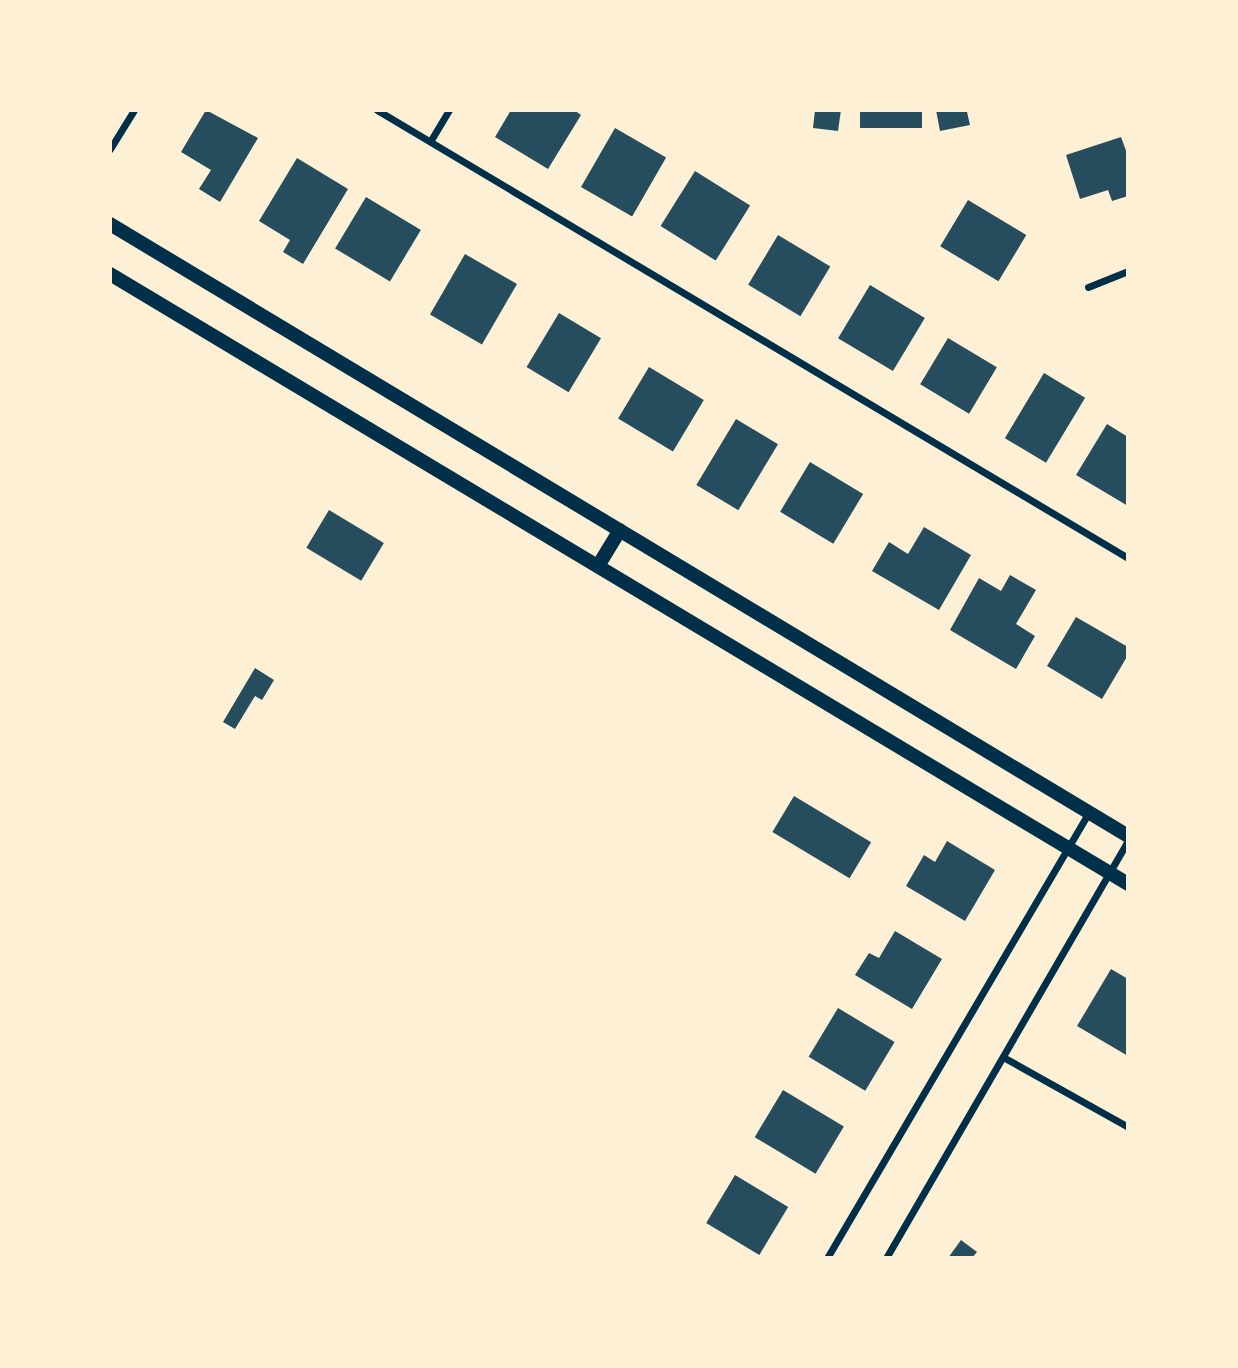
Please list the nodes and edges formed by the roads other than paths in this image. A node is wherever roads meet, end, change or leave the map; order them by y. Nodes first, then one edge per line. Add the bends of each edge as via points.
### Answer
1 (134, 110) edge
2 (377, 110) edge
3 (449, 110) edge
4 (431, 140) junction
5 (110, 149) edge
6 (110, 224) edge
7 (1128, 271) edge
8 (110, 274) edge
9 (1088, 287) dead end
10 (620, 530) junction
11 (1128, 558) edge
12 (598, 566) junction
13 (1089, 811) junction
14 (1128, 836) edge
15 (1128, 841) edge
16 (1068, 848) junction
17 (1109, 873) junction
18 (1128, 884) edge
19 (1003, 1057) junction
20 (1128, 1127) edge
21 (827, 1258) edge
22 (886, 1258) edge

1 - 5 street
2 - 4 street
3 - 4 street
4 - 11 street
6 - 10 main road
7 - 9 street
8 - 12 main road
10 - 12 main road
10 - 13 main road
12 - 16 main road
13 - 14 main road
13 - 16 street
15 - 17 street
16 - 17 main road
16 - 21 street
17 - 18 main road
17 - 19 street
19 - 20 street
19 - 22 street

